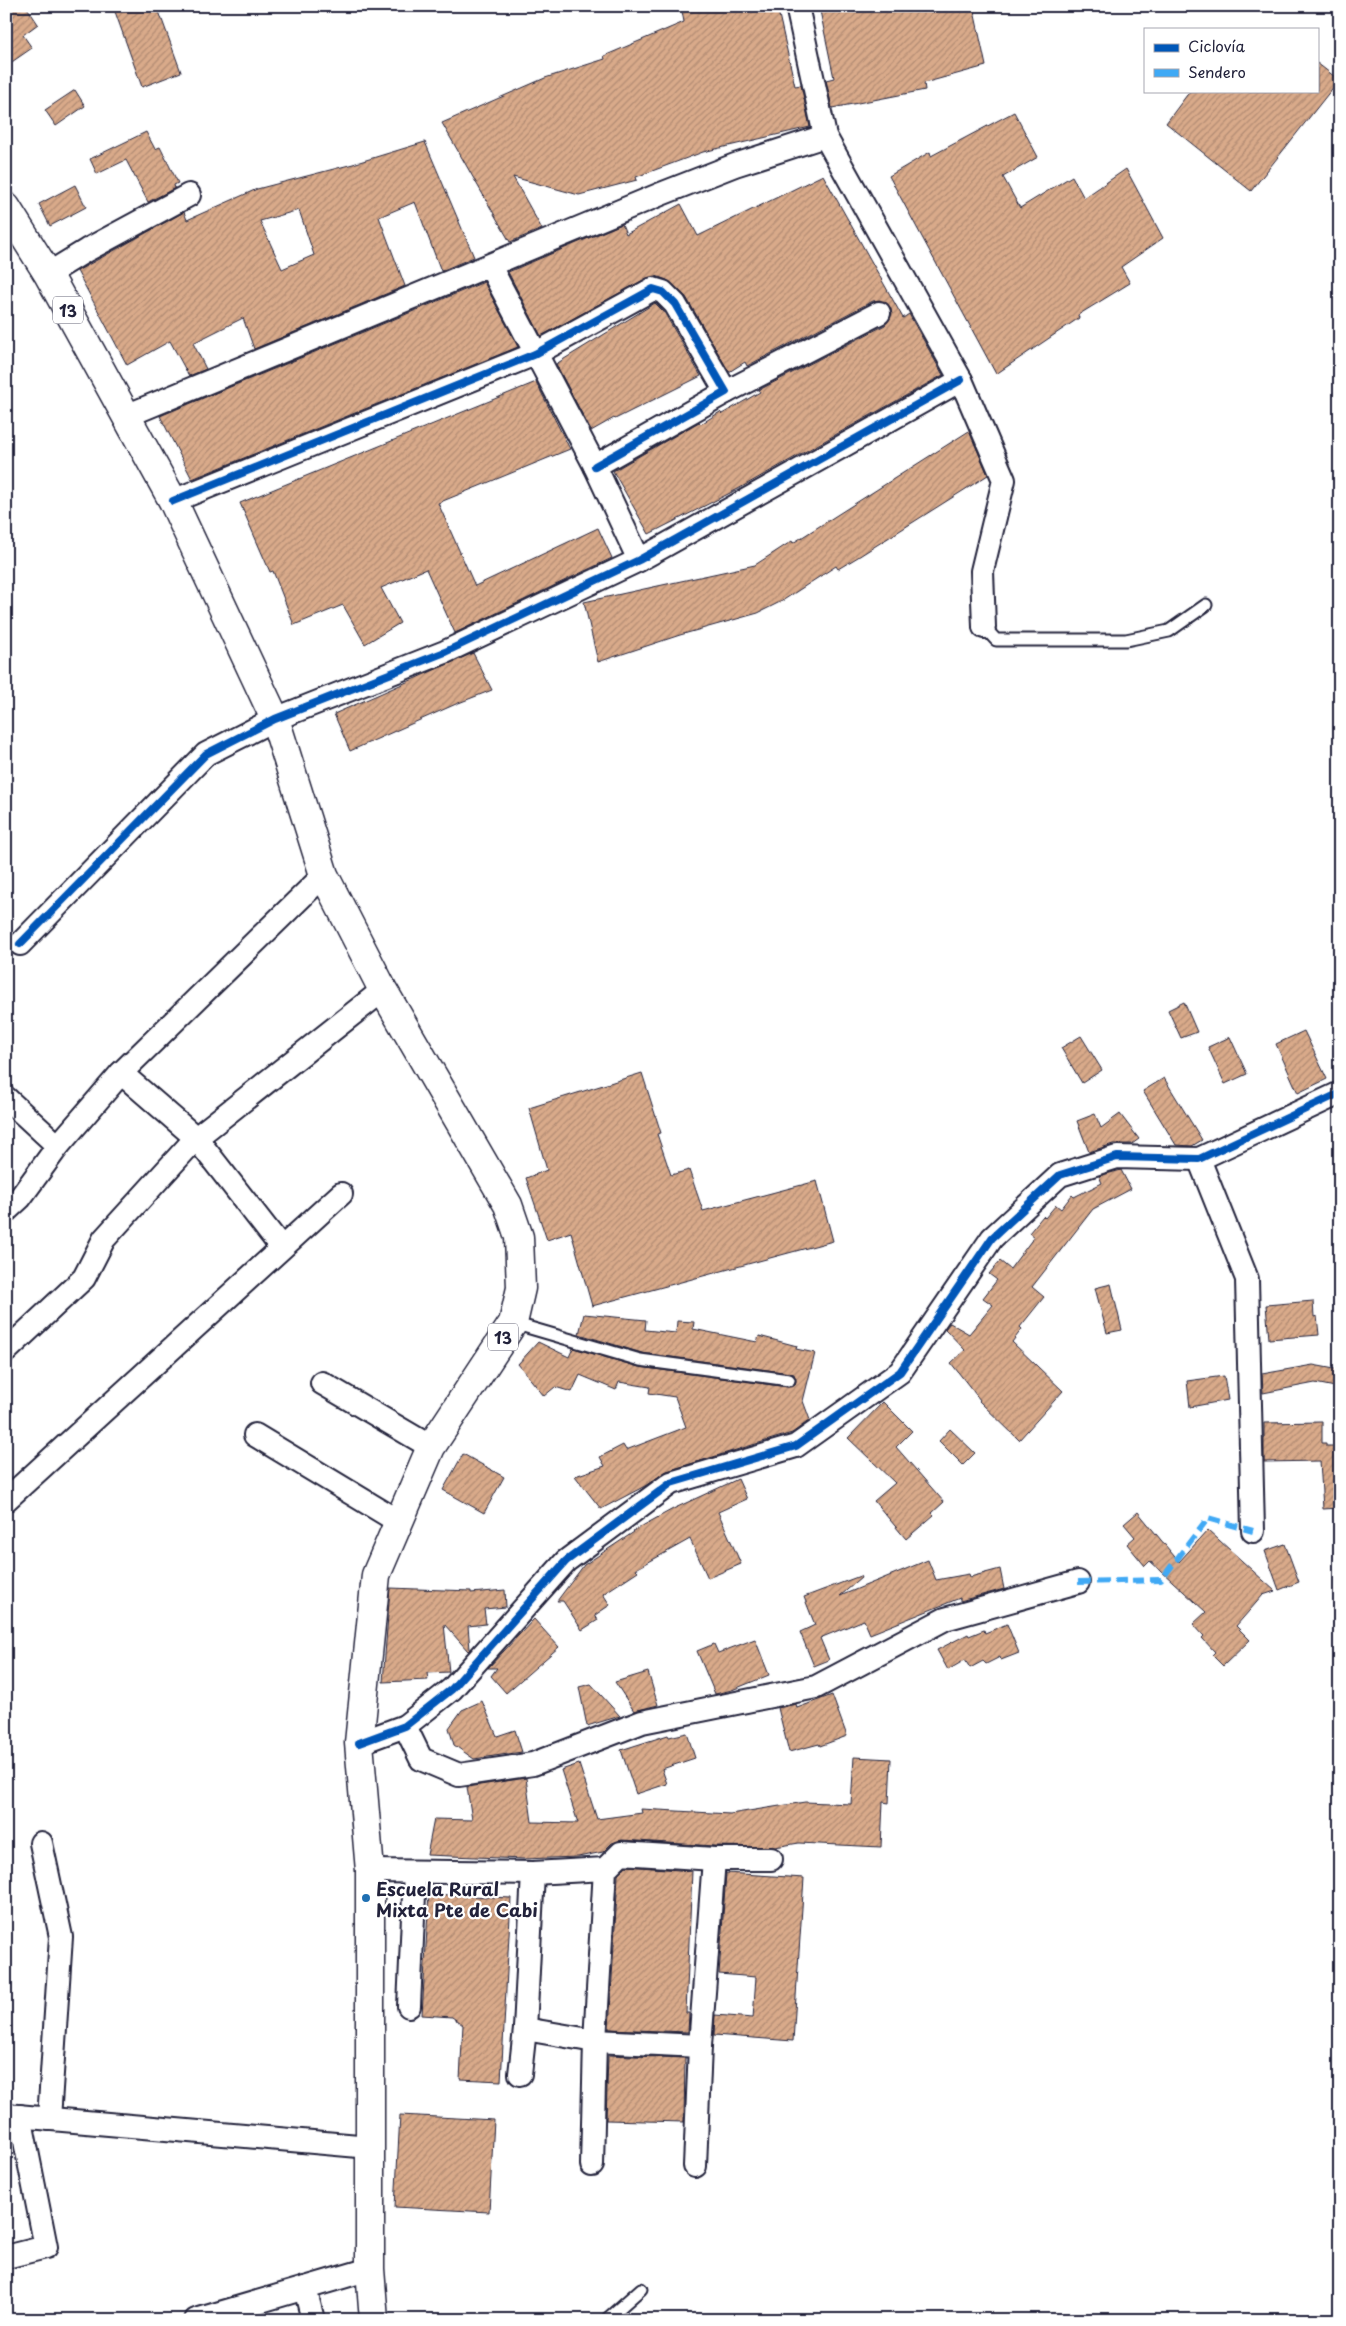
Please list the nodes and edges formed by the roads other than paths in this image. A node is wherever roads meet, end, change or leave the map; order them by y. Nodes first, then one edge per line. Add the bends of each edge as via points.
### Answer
1 (797, 6) edge
2 (825, 136) junction
3 (189, 195) dead end
4 (6, 207) edge
5 (490, 266) junction
6 (48, 274) junction
7 (879, 313) dead end
8 (536, 354) junction
9 (960, 380) junction
10 (726, 392) junction
11 (126, 416) junction
12 (595, 466) junction
13 (173, 501) junction
14 (639, 560) junction
15 (1206, 605) dead end
16 (984, 627) joint
17 (275, 719) junction
18 (324, 875) junction
19 (20, 944) dead end
20 (383, 990) junction
21 (121, 1073) junction
22 (1340, 1093) edge
23 (6, 1098) edge
24 (196, 1138) junction
25 (58, 1146) junction
26 (1198, 1159) junction
27 (341, 1194) dead end
28 (11, 1197) edge
29 (281, 1248) junction
30 (513, 1323) junction
31 (6, 1351) edge
32 (788, 1380) dead end
33 (322, 1384) dead end
34 (255, 1435) dead end
35 (431, 1447) junction
36 (6, 1500) edge
37 (399, 1522) junction
38 (1253, 1531) dead end
39 (1078, 1582) dead end
40 (405, 1726) junction
41 (359, 1743) junction
42 (41, 1843) dead end
43 (714, 1859) junction
44 (771, 1859) dead end
45 (606, 1869) junction
46 (370, 1871) junction
47 (414, 1872) junction
48 (534, 1873) junction
49 (409, 2006) dead end
50 (525, 2028) junction
51 (596, 2041) junction
52 (700, 2046) junction
53 (520, 2074) dead end
54 (13, 2116) edge
55 (49, 2119) junction
56 (370, 2147) junction
57 (592, 2166) dead end
58 (695, 2166) dead end
59 (6, 2257) edge
60 (370, 2270) junction
61 (305, 2288) junction
62 (641, 2289) dead end
63 (196, 2320) edge
64 (313, 2320) edge
65 (374, 2320) edge
66 (606, 2320) edge

1 - 2 street
2 - 5 street via 735,164
2 - 9 street
3 - 6 street
4 - 6 main road, 13
5 - 8 street
5 - 11 street
6 - 11 main road, 13
7 - 10 street
8 - 10 street via 653,289 663,292 675,304
8 - 12 street
8 - 13 street
9 - 14 street
9 - 16 street via 1004,480 982,571
10 - 12 street
11 - 13 main road, 13
12 - 14 street
13 - 17 main road, 13
14 - 17 street via 446,652
15 - 16 lane via 1169,631 1126,640 996,640
17 - 18 main road, 13
17 - 19 street via 206,754
18 - 20 main road, 13
18 - 21 street
20 - 24 street
20 - 30 main road, 13 via 508,1205 518,1237 521,1288
21 - 24 street
21 - 25 street
22 - 26 street
23 - 25 street
24 - 29 street
24 - 31 street via 104,1239 84,1278
25 - 28 street
26 - 38 street via 1247,1279
26 - 40 street via 1118,1157 1060,1175 992,1238 900,1372 796,1446 671,1483 566,1561 452,1689
27 - 29 street
29 - 36 street
30 - 32 lane via 640,1360
30 - 35 main road, 13
33 - 35 street
34 - 37 street
35 - 37 main road, 13
37 - 41 main road, 13 via 376,1575
39 - 40 street via 945,1619 816,1687 642,1722 533,1764 459,1775 422,1759
40 - 41 street
41 - 46 main road, 13
42 - 55 street via 61,1937
43 - 44 street
43 - 45 street via 621,1853
43 - 52 street
45 - 48 street
45 - 51 street
46 - 47 street
46 - 56 main road, 13
47 - 48 street
47 - 49 street
48 - 50 street
50 - 51 street
50 - 53 street
51 - 52 street
51 - 57 street
52 - 58 street
54 - 55 street
54 - 59 street via 46,2247
55 - 56 street
56 - 60 main road, 13
60 - 61 street
60 - 65 main road, 13
61 - 63 street
61 - 64 street
62 - 66 lane

